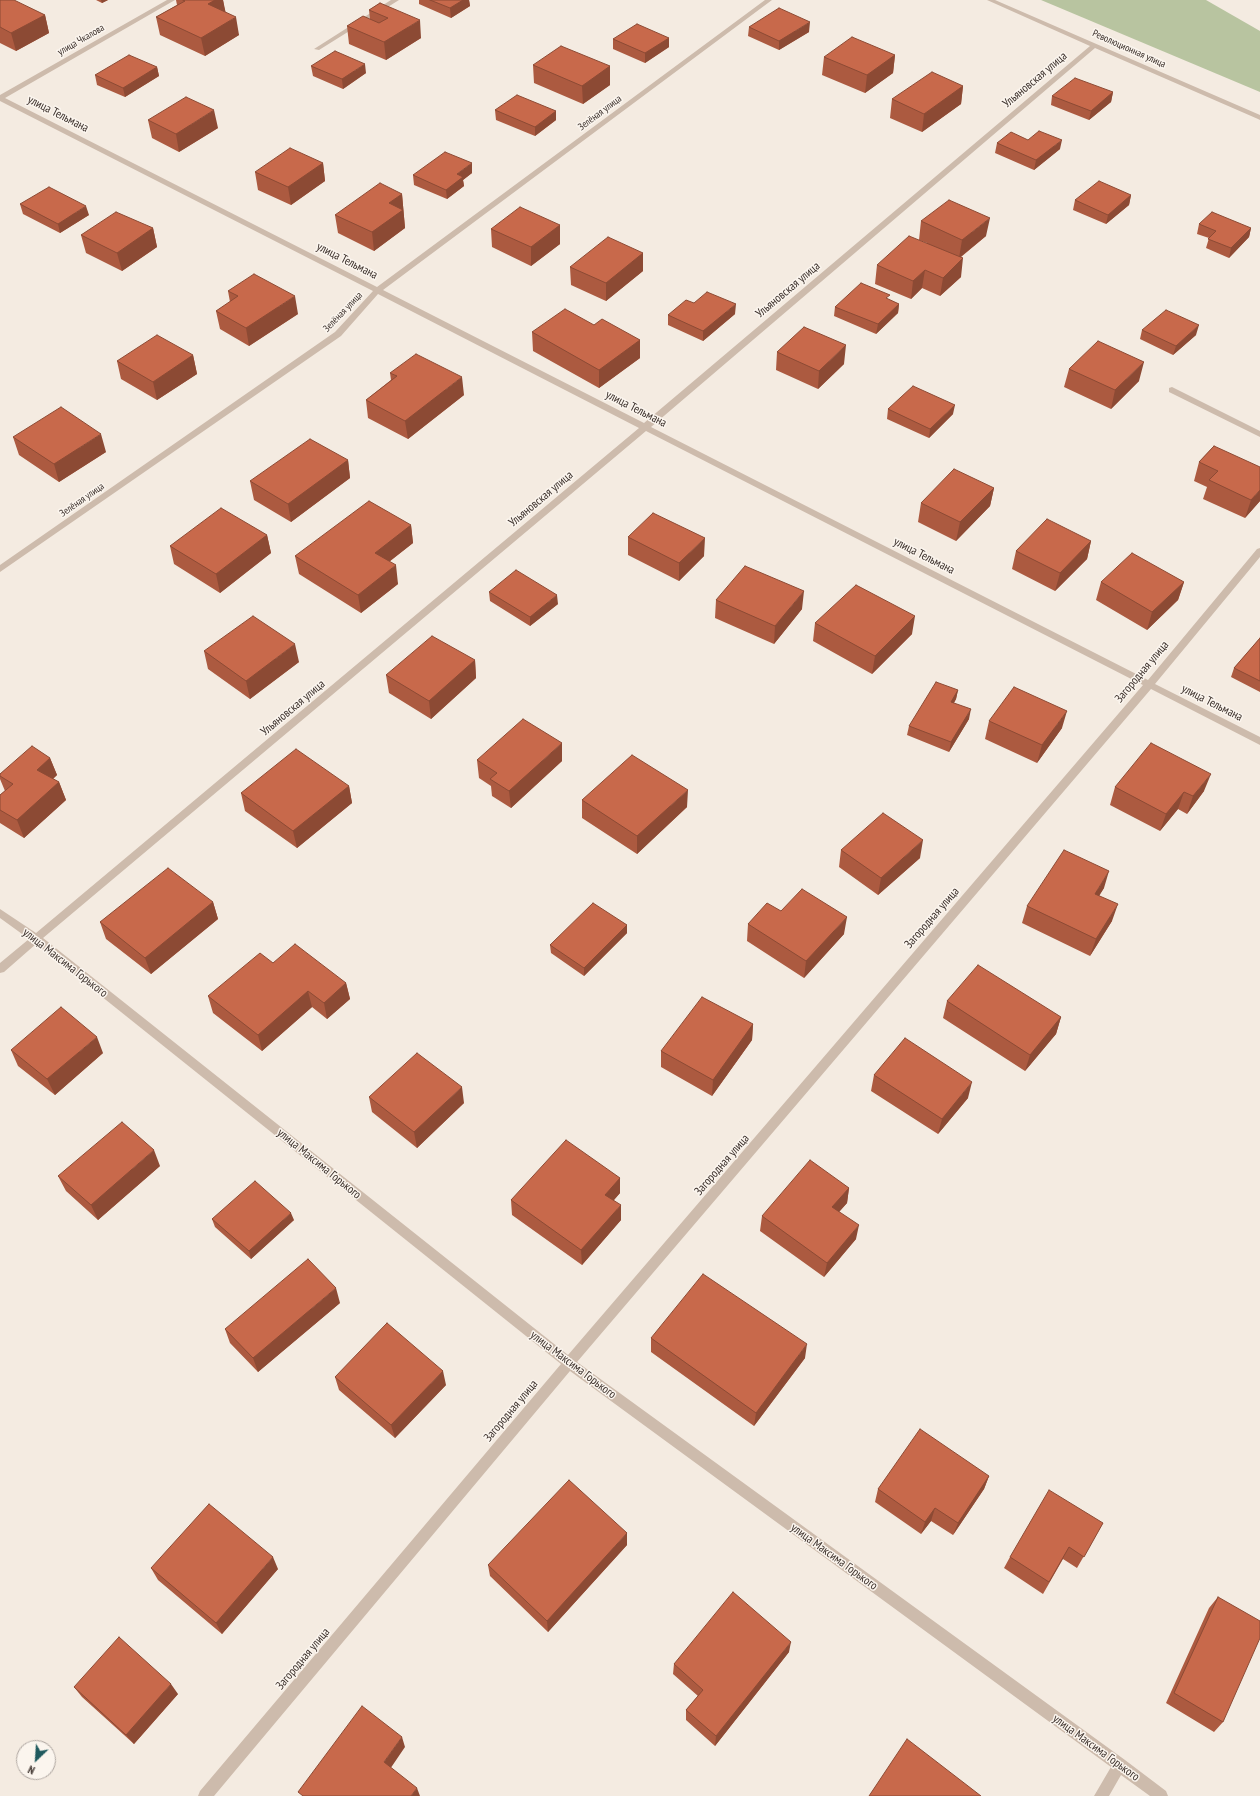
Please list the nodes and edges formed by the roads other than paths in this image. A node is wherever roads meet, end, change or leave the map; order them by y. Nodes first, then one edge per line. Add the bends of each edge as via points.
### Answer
1 (172, 0) edge
2 (396, 0) edge
3 (769, 0) edge
4 (990, 0) edge
5 (1095, 45) junction
6 (317, 49) dead end
7 (0, 98) edge
8 (1260, 118) edge
9 (378, 290) junction
10 (1172, 390) dead end
11 (645, 427) junction
12 (1260, 434) edge
13 (1260, 551) edge
14 (0, 569) edge
15 (1149, 685) junction
16 (1260, 741) edge
17 (0, 913) edge
18 (36, 940) junction
19 (0, 969) edge
20 (569, 1363) junction
21 (1120, 1765) junction
22 (204, 1796) edge
23 (1101, 1796) edge
24 (1162, 1796) edge

1 - 7 street, улица Чкалова
2 - 6 street
3 - 9 street, Зелёная улица
4 - 5 street, Революционная улица
5 - 8 street, Революционная улица
5 - 11 street, Ульяновская улица
7 - 9 street, улица Тельмана
9 - 11 street, улица Тельмана
9 - 14 street, Зелёная улица via 338,334
10 - 12 street
11 - 15 street, улица Тельмана
11 - 18 street, Ульяновская улица
13 - 15 street, Загородная улица
15 - 16 street, улица Тельмана
15 - 20 street, Загородная улица
17 - 18 street, улица Максима Горького
18 - 19 street, Ульяновская улица
18 - 20 street, улица Максима Горького
20 - 21 street, улица Максима Горького
20 - 22 street, Загородная улица
21 - 23 street
21 - 24 street, улица Максима Горького

